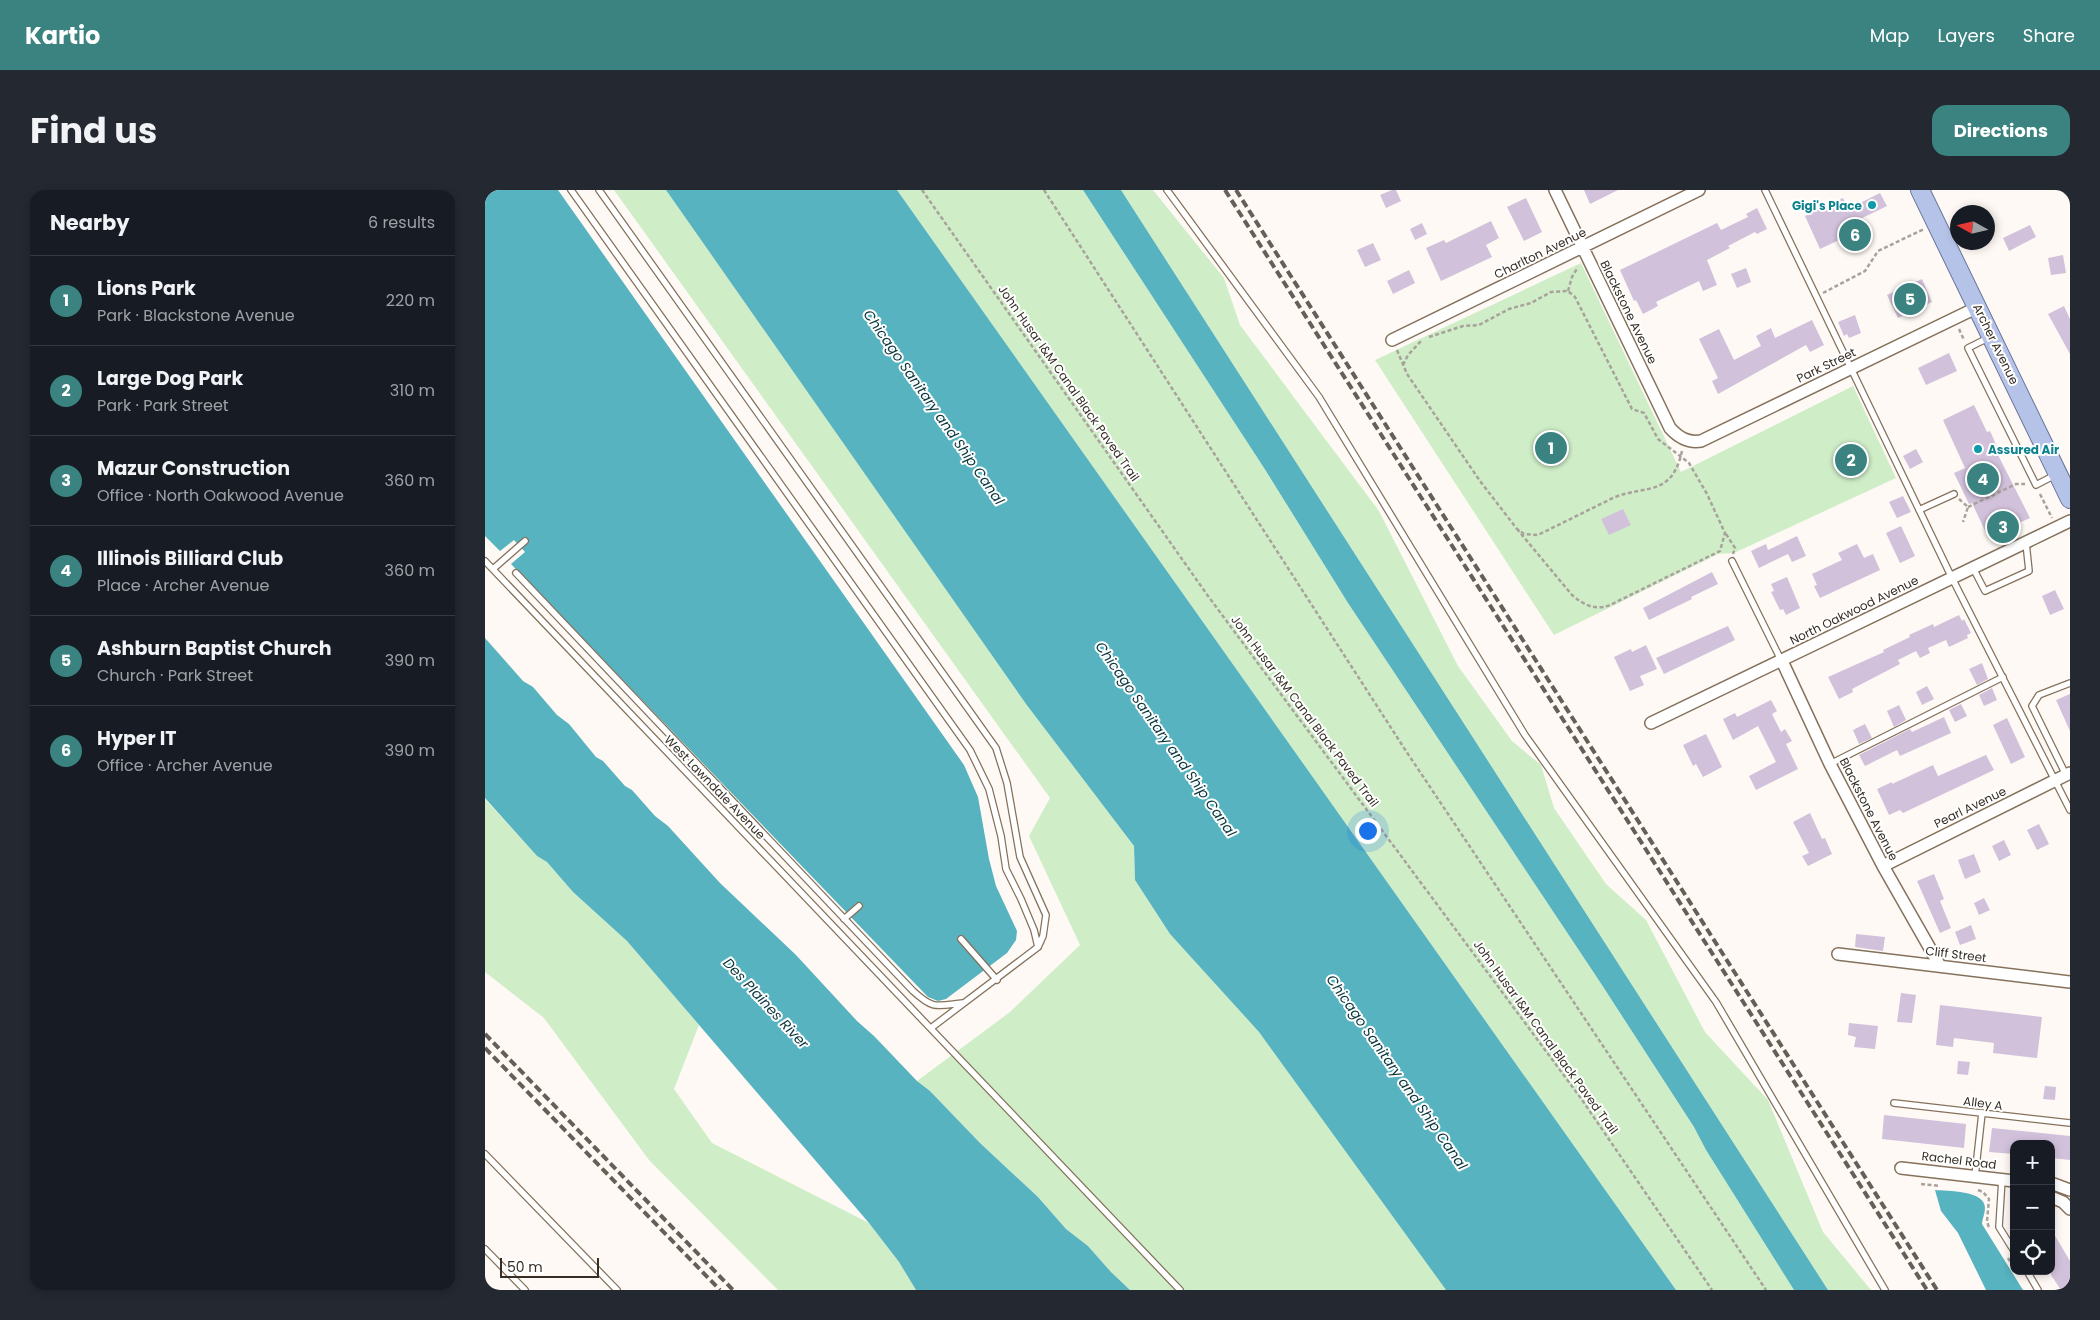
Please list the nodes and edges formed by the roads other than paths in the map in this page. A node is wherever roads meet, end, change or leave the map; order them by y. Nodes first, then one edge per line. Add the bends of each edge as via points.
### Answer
1 (571, 190) edge
2 (599, 190) edge
3 (1167, 190) edge
4 (1555, 190) edge
5 (1699, 190) edge
6 (1765, 190) edge
7 (1920, 190) edge
8 (1585, 252) junction
9 (1978, 307) junction
10 (1992, 336) junction
11 (1392, 340) road end
12 (1851, 368) junction
13 (1685, 440) joint
14 (2058, 474) junction
15 (1954, 494) road end
16 (2070, 499) edge
17 (1919, 510) junction
18 (2070, 522) edge
19 (525, 541) dead end
20 (2026, 542) junction
21 (485, 561) edge
22 (1732, 561) road end
23 (1973, 568) junction
24 (493, 569) junction
25 (515, 573) dead end
26 (1952, 578) junction
27 (1782, 661) junction
28 (2003, 677) junction
29 (2070, 683) edge
30 (1651, 723) dead end
31 (1830, 764) junction
32 (2064, 776) edge
33 (2070, 810) edge
34 (1883, 866) junction
35 (859, 906) dead end
36 (844, 919) junction
37 (961, 939) dead end
38 (1038, 947) junction
39 (1839, 954) dead end
40 (1940, 966) junction
41 (997, 980) junction
42 (2070, 982) edge
43 (965, 1003) junction
44 (931, 1028) junction
45 (1894, 1103) dead end
46 (1983, 1113) junction
47 (2070, 1123) edge
48 (485, 1154) edge
49 (1901, 1168) dead end
50 (1975, 1176) junction
51 (2008, 1180) edge
52 (2055, 1184) edge
53 (2070, 1190) edge
54 (2055, 1199) edge
55 (2070, 1209) edge
56 (2010, 1245) edge
57 (485, 1249) edge
58 (2030, 1275) edge
59 (525, 1290) edge
60 (617, 1290) edge
61 (1180, 1290) edge
62 (1885, 1290) edge
63 (2039, 1290) edge

1 - 38 lane via 970,750 989,789 1006,870 1021,899
2 - 38 lane via 996,748 1009,792 1020,857 1046,915
3 - 62 lane via 1319,397 1525,735 1715,1002
4 - 8 street, Blackstone Avenue
5 - 8 street, Charlton Avenue
6 - 12 lane
7 - 9 main road, Archer Avenue
8 - 11 street, Charlton Avenue
8 - 13 street, Blackstone Avenue via 1670,428
9 - 10 main road, Archer Avenue
9 - 12 street, Park Street
10 - 14 main road, Archer Avenue
10 - 14 lane via 1968,348 2036,485
12 - 13 street, Park Street via 1701,440
12 - 17 lane
14 - 16 main road, Archer Avenue
15 - 17 lane
17 - 26 lane
18 - 20 street, North Oakwood Avenue
19 - 24 lane
20 - 23 street, North Oakwood Avenue
20 - 23 lane via 2029,571 1985,591
21 - 24 lane, West Lawndale Avenue
22 - 27 lane
23 - 26 street, North Oakwood Avenue
24 - 44 lane, West Lawndale Avenue
25 - 36 lane
26 - 27 street, North Oakwood Avenue
26 - 28 lane
27 - 30 street, North Oakwood Avenue
27 - 31 street, Blackstone Avenue
28 - 31 lane
28 - 32 lane
29 - 32 lane via 2039,694 2032,706
31 - 34 street, Blackstone Avenue
32 - 33 lane
32 - 34 street, Pearl Avenue
34 - 40 street, Blackstone Avenue
35 - 36 lane
36 - 43 lane via 928,1005
37 - 41 lane
38 - 41 lane
39 - 40 street, Cliff Street
40 - 42 street, Cliff Street
41 - 43 lane
43 - 44 lane
44 - 61 lane, West Lawndale Avenue
45 - 46 lane, Alley A
46 - 47 lane, Alley A
46 - 50 lane
48 - 60 lane
49 - 50 street, Rachel Road
50 - 51 street, Rachel Road
51 - 56 lane via 1999,1227
52 - 53 street
54 - 55 street
57 - 59 lane
58 - 63 lane

